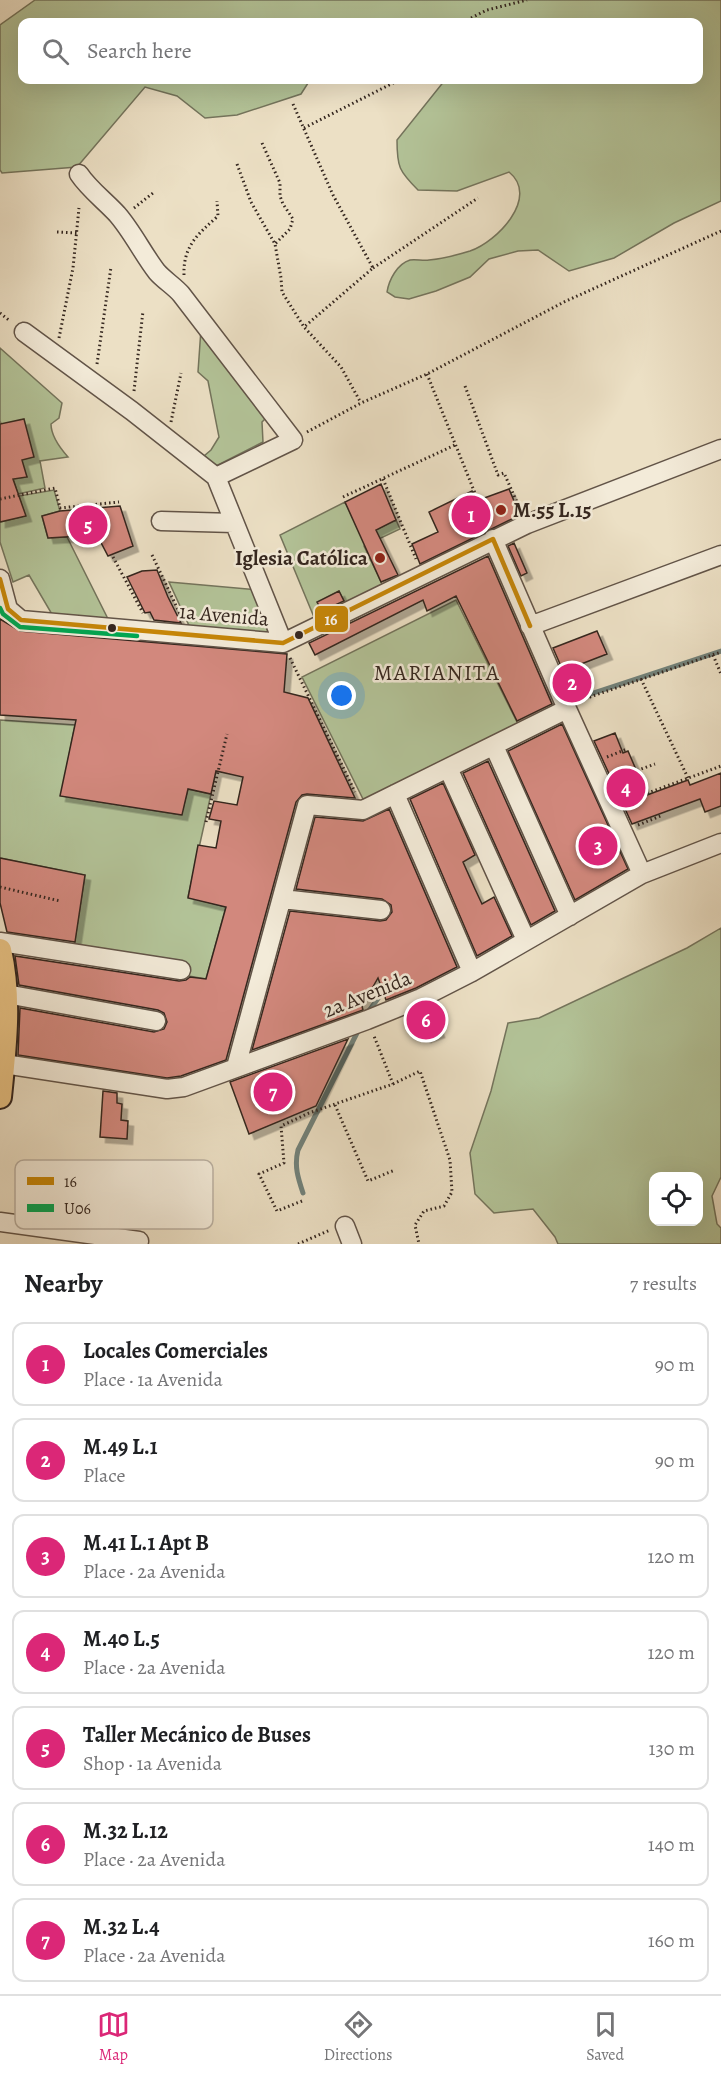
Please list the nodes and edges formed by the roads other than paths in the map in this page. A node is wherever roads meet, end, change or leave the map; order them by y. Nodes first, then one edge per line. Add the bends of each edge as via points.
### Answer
1 (79, 174) dead end
2 (24, 332) dead end
3 (721, 448) edge
4 (216, 477) junction
5 (161, 521) dead end
6 (234, 523) junction
7 (493, 539) junction
8 (721, 555) edge
9 (0, 579) edge
10 (530, 626) junction
11 (283, 643) junction
12 (568, 702) junction
13 (494, 746) junction
14 (448, 768) junction
15 (395, 794) junction
16 (721, 843) edge
17 (642, 874) junction
18 (282, 899) junction
19 (381, 910) dead end
20 (570, 916) junction
21 (526, 940) junction
22 (0, 942) edge
23 (0, 950) edge
24 (181, 970) dead end
25 (472, 972) junction
26 (6, 994) junction
27 (156, 1021) dead end
28 (3, 1064) junction
29 (236, 1067) junction
30 (0, 1095) edge
31 (0, 1222) edge
32 (15, 1224) edge
33 (345, 1226) road end
34 (51, 1229) edge
35 (139, 1241) dead end
36 (352, 1244) edge

1 - 4 street via 87,187 121,219 160,274 173,284 293,440
2 - 4 street
3 - 7 street, 1a Avenida
4 - 6 street
5 - 6 street
6 - 11 street
7 - 10 street
7 - 11 street, 1a Avenida
8 - 10 street
9 - 11 street, 1a Avenida via 5,602 21,620
10 - 12 street
12 - 13 street
12 - 17 street via 600,784
13 - 14 street
13 - 20 street
14 - 15 street
14 - 21 street
15 - 18 street via 363,810 307,805
15 - 25 street
16 - 17 street, 2a Avenida
17 - 20 street, 2a Avenida
18 - 19 street
18 - 29 street
20 - 21 street, 2a Avenida
21 - 25 street, 2a Avenida
22 - 24 street
23 - 26 main road
25 - 29 street, 2a Avenida via 361,1023
26 - 27 street
26 - 28 main road
28 - 29 street, 2a Avenida via 173,1089
28 - 30 main road
31 - 32 street
33 - 36 street
34 - 35 street

